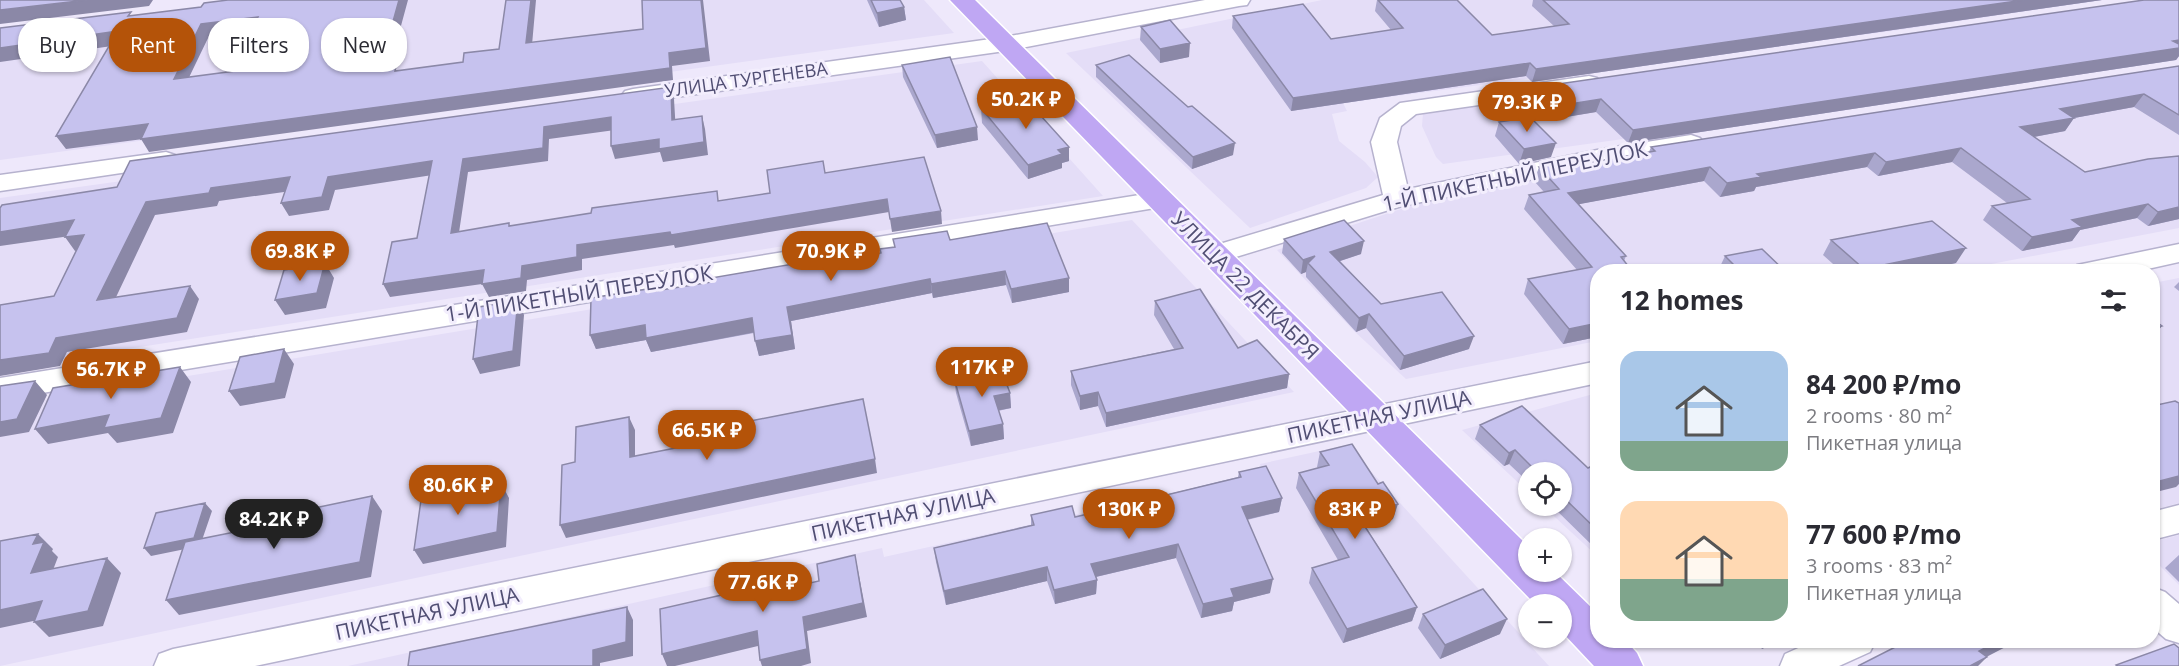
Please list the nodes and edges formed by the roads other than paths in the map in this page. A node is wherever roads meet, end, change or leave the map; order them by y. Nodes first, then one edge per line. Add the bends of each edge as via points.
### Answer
1 (962, 0) edge
2 (1239, 0) edge
3 (1005, 44) junction
4 (1609, 80) edge
5 (615, 98) edge
6 (1720, 139) edge
7 (189, 157) edge
8 (0, 183) edge
9 (1397, 199) junction
10 (1158, 200) junction
11 (2179, 253) edge
12 (1213, 255) junction
13 (2126, 264) edge
14 (1590, 374) edge
15 (0, 389) edge
16 (1377, 417) junction
17 (2179, 519) edge
18 (2160, 524) edge
19 (1518, 560) edge
20 (1540, 582) edge
21 (2160, 610) edge
22 (2179, 627) edge
23 (1590, 633) edge
24 (1604, 648) edge
25 (1839, 648) edge
26 (173, 666) edge
27 (1622, 666) edge
28 (1799, 666) edge

1 - 3 main road, УЛИЦА 22 ДЕКАБРЯ
2 - 3 street, УЛИЦА ТУРГЕНЕВА
3 - 5 street, УЛИЦА ТУРГЕНЕВА
3 - 10 main road, УЛИЦА 22 ДЕКАБРЯ
4 - 9 street via 1409,108 1389,123 1384,142
6 - 9 street, 1-Й ПИКЕТНЫЙ ПЕРЕУЛОК via 1602,157
7 - 8 street
9 - 12 street, 1-Й ПИКЕТНЫЙ ПЕРЕУЛОК
10 - 12 main road, УЛИЦА 22 ДЕКАБРЯ
10 - 15 street, 1-Й ПИКЕТНЫЙ ПЕРЕУЛОК
11 - 13 street
12 - 16 main road, УЛИЦА 22 ДЕКАБРЯ
14 - 16 street, ПИКЕТНАЯ УЛИЦА
16 - 19 main road, УЛИЦА 22 ДЕКАБРЯ
16 - 26 street, ПИКЕТНАЯ УЛИЦА
17 - 18 street
20 - 23 main road, УЛИЦА 22 ДЕКАБРЯ
21 - 22 street
24 - 27 main road, УЛИЦА 22 ДЕКАБРЯ
25 - 28 street

